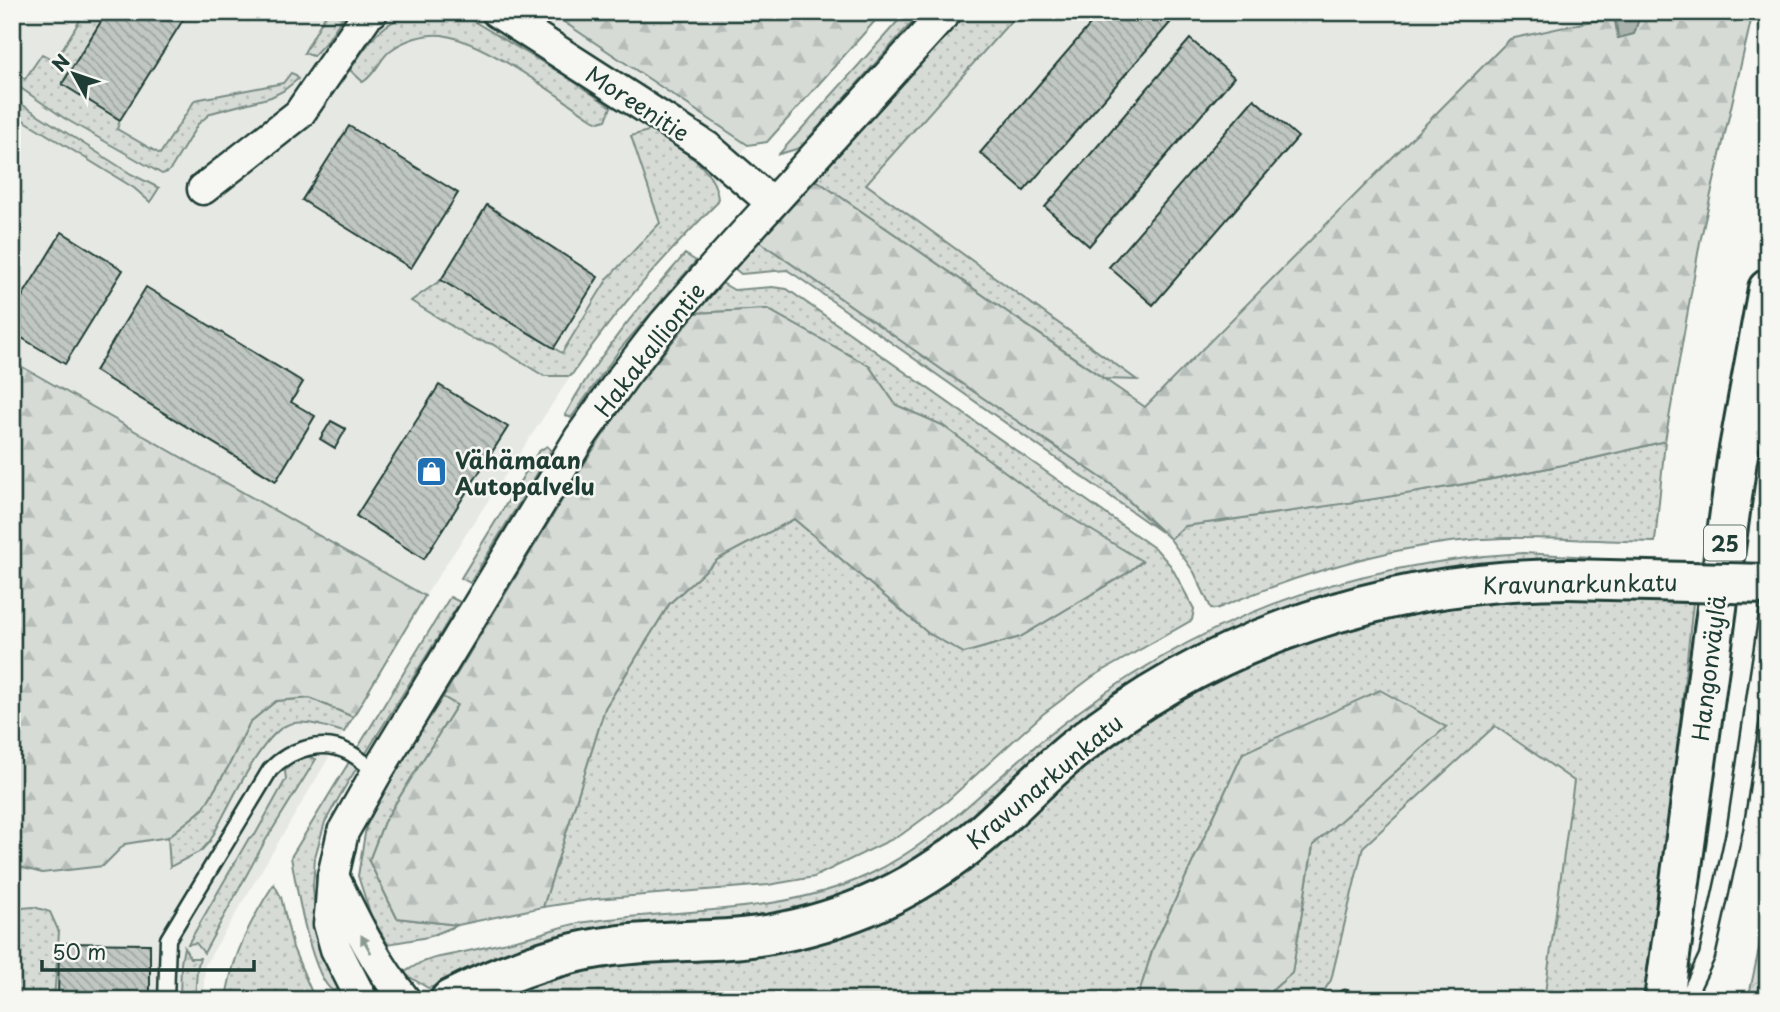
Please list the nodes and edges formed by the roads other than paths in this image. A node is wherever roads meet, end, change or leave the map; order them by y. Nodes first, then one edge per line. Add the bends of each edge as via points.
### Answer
1 (372, 12) edge
2 (496, 12) edge
3 (946, 12) edge
4 (203, 189) dead end
5 (772, 203) junction
6 (1768, 289) edge
7 (1768, 584) edge
8 (1768, 608) edge
9 (377, 772) junction
10 (1692, 798) junction
11 (333, 876) junction
12 (166, 1000) edge
13 (362, 1000) edge
14 (405, 1000) edge
15 (450, 1000) edge
16 (1664, 1000) edge
17 (1685, 1000) edge

1 - 4 street via 299,114
2 - 5 street, Moreenitie via 707,147
3 - 5 street, Hakakalliontie
5 - 9 street, Hakakalliontie via 664,324 579,439
6 - 10 main road, Hangonväylä / 25 via 1737,460
7 - 15 main road, Kravunarkunkatu, bridge via 1569,579 1482,583 1398,597 1305,622 1198,669 1116,717 951,859 868,905 786,931 743,938 614,946 564,954 482,983
8 - 17 lane via 1735,828 1707,956
9 - 11 street, Hakakalliontie via 343,832
9 - 12 lane via 349,752 323,747 292,752 270,769 168,939
10 - 16 main road, Hangonväylä / 25
10 - 17 main road, Hangonväylä / 25
11 - 13 street, Hakakalliontie via 329,924 336,949
14 -> 11 street via 363,939

